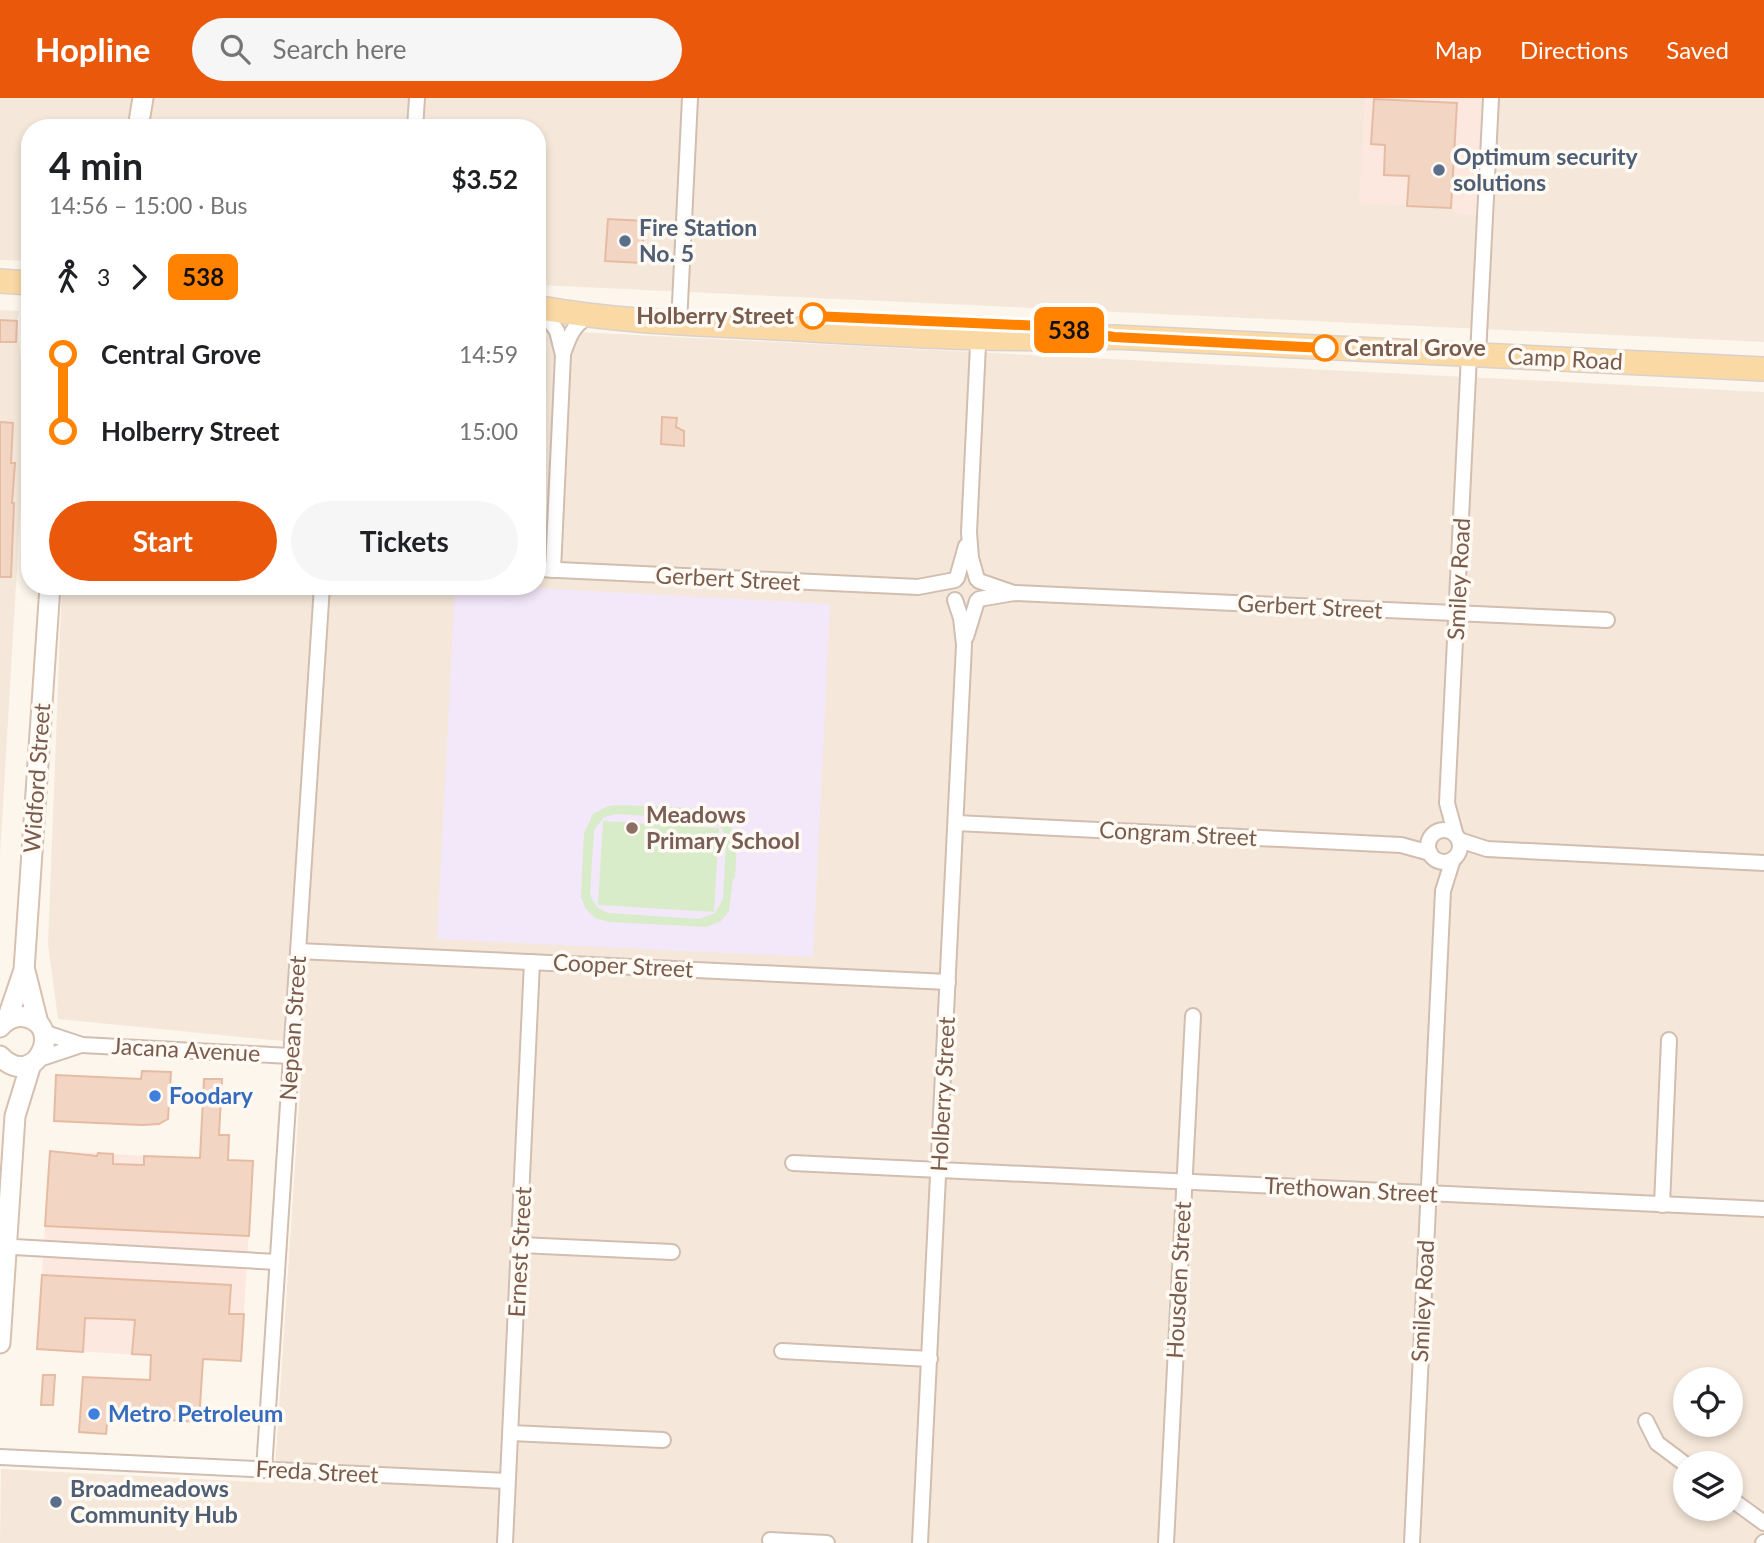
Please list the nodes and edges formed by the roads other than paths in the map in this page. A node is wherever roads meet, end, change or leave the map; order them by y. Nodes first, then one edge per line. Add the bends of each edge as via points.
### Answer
1 (417, 98) edge
2 (691, 98) edge
3 (1490, 98) edge
4 (143, 100) edge
5 (140, 119) edge
6 (145, 119) edge
7 (416, 119) edge
8 (0, 281) edge
9 (21, 282) edge
10 (546, 308) edge
11 (546, 309) edge
12 (679, 316) junction
13 (546, 317) edge
14 (587, 317) junction
15 (979, 331) junction
16 (563, 355) junction
17 (1473, 355) junction
18 (1764, 369) edge
19 (970, 531) junction
20 (546, 569) edge
21 (553, 569) junction
22 (956, 579) junction
23 (978, 580) junction
24 (918, 587) junction
25 (1014, 593) junction
26 (49, 595) edge
27 (321, 595) edge
28 (954, 598) junction
29 (978, 600) junction
30 (1458, 614) junction
31 (1607, 620) dead end
32 (964, 645) junction
33 (1447, 803) junction
34 (956, 823) junction
35 (1432, 836) junction
36 (1457, 838) junction
37 (1401, 845) junction
38 (1487, 849) junction
39 (1431, 856) junction
40 (1455, 858) junction
41 (1764, 863) edge
42 (1443, 891) junction
43 (298, 951) junction
44 (532, 962) junction
45 (24, 970) junction
46 (948, 982) junction
47 (1193, 1016) dead end
48 (3, 1024) edge
49 (40, 1027) junction
50 (1669, 1040) dead end
51 (82, 1045) junction
52 (290, 1056) junction
53 (1, 1057) edge
54 (34, 1062) junction
55 (15, 1116) junction
56 (793, 1163) dead end
57 (939, 1170) junction
58 (1184, 1182) junction
59 (1429, 1194) junction
60 (1662, 1205) junction
61 (1764, 1209) edge
62 (520, 1245) junction
63 (14, 1247) dead end
64 (672, 1252) dead end
65 (277, 1262) junction
66 (0, 1343) edge
67 (782, 1351) dead end
68 (929, 1359) junction
69 (1646, 1421) dead end
70 (511, 1433) junction
71 (663, 1440) dead end
72 (1673, 1455) edge
73 (0, 1457) edge
74 (264, 1470) junction
75 (507, 1481) junction
76 (1743, 1508) edge
77 (1764, 1523) edge
78 (770, 1540) dead end
79 (505, 1543) edge
80 (827, 1543) edge
81 (920, 1543) edge
82 (1166, 1543) edge
83 (1412, 1543) edge

1 - 7 street
2 - 12 street
3 - 17 street
4 - 5 street
4 - 6 street
8 - 9 main road
10 - 12 main road, Camp Road via 588,306
11 - 14 main road, Camp Road
12 - 14 main road, Camp Road
12 - 15 main road, Camp Road
13 - 16 street via 557,331
14 - 16 street via 575,325
15 - 17 main road, Camp Road via 1045,341 1114,337
15 - 19 street
16 - 21 street
17 - 18 main road, Camp Road
17 - 30 street, Smiley Road
19 - 22 street
19 - 23 street
20 - 21 street, Gerbert Street
21 - 24 street, Gerbert Street
22 - 23 street via 969,575
22 - 24 street, Gerbert Street
22 - 28 street via 951,588
23 - 25 street, Gerbert Street
23 - 29 street via 982,590
24 - 28 street, Gerbert Street
25 - 29 street, Gerbert Street
25 - 30 street, Gerbert Street
26 - 45 street, Widford Street
27 - 43 street, Nepean Street
28 - 29 street via 964,605
28 - 32 street, Holberry Street
29 - 32 street, Holberry Street
30 - 31 street, Gerbert Street
30 - 33 street, Smiley Road
32 - 34 street, Holberry Street
33 - 35 street, Smiley Road
33 - 36 street, Smiley Road
34 - 37 street, Congram Street
34 - 46 street, Holberry Street
35 - 36 street via 1447,831
35 - 37 street, Congram Street
35 - 39 street
36 - 38 street
36 - 40 street via 1460,849
37 - 39 street, Congram Street
38 - 40 street
38 - 41 street
39 - 40 street via 1441,862
39 - 42 street, Smiley Road
40 - 42 street, Smiley Road
42 - 59 street, Smiley Road
43 - 44 street, Cooper Street
43 - 52 street, Nepean Street
44 - 46 street, Cooper Street
44 - 62 street, Ernest Street
45 - 48 street, Widford Street
45 - 49 street, Widford Street
46 - 57 street, Holberry Street
47 - 58 street, Housden Street
48 - 49 street via 22,1017
49 - 51 street, Jacana Avenue
49 - 54 street via 44,1047
50 - 60 street
51 - 52 street, Jacana Avenue
51 - 54 street, Jacana Avenue
52 - 65 street, Nepean Street
53 - 54 street via 16,1066
53 - 55 street
54 - 55 street
55 - 66 street
56 - 57 street, Trethowan Street
57 - 58 street, Trethowan Street
57 - 68 street, Holberry Street
58 - 59 street, Trethowan Street
58 - 82 street, Housden Street
59 - 60 street, Trethowan Street
59 - 83 street, Smiley Road
60 - 61 street, Trethowan Street
62 - 64 street
62 - 70 street, Ernest Street
63 - 65 street
65 - 74 street, Nepean Street
67 - 68 street
68 - 81 street, Holberry Street
69 - 72 street via 1657,1443
70 - 71 street
70 - 75 street, Ernest Street
73 - 74 street, Freda Street
74 - 75 street, Freda Street
75 - 79 street, Ernest Street
76 - 77 street
78 - 80 street

